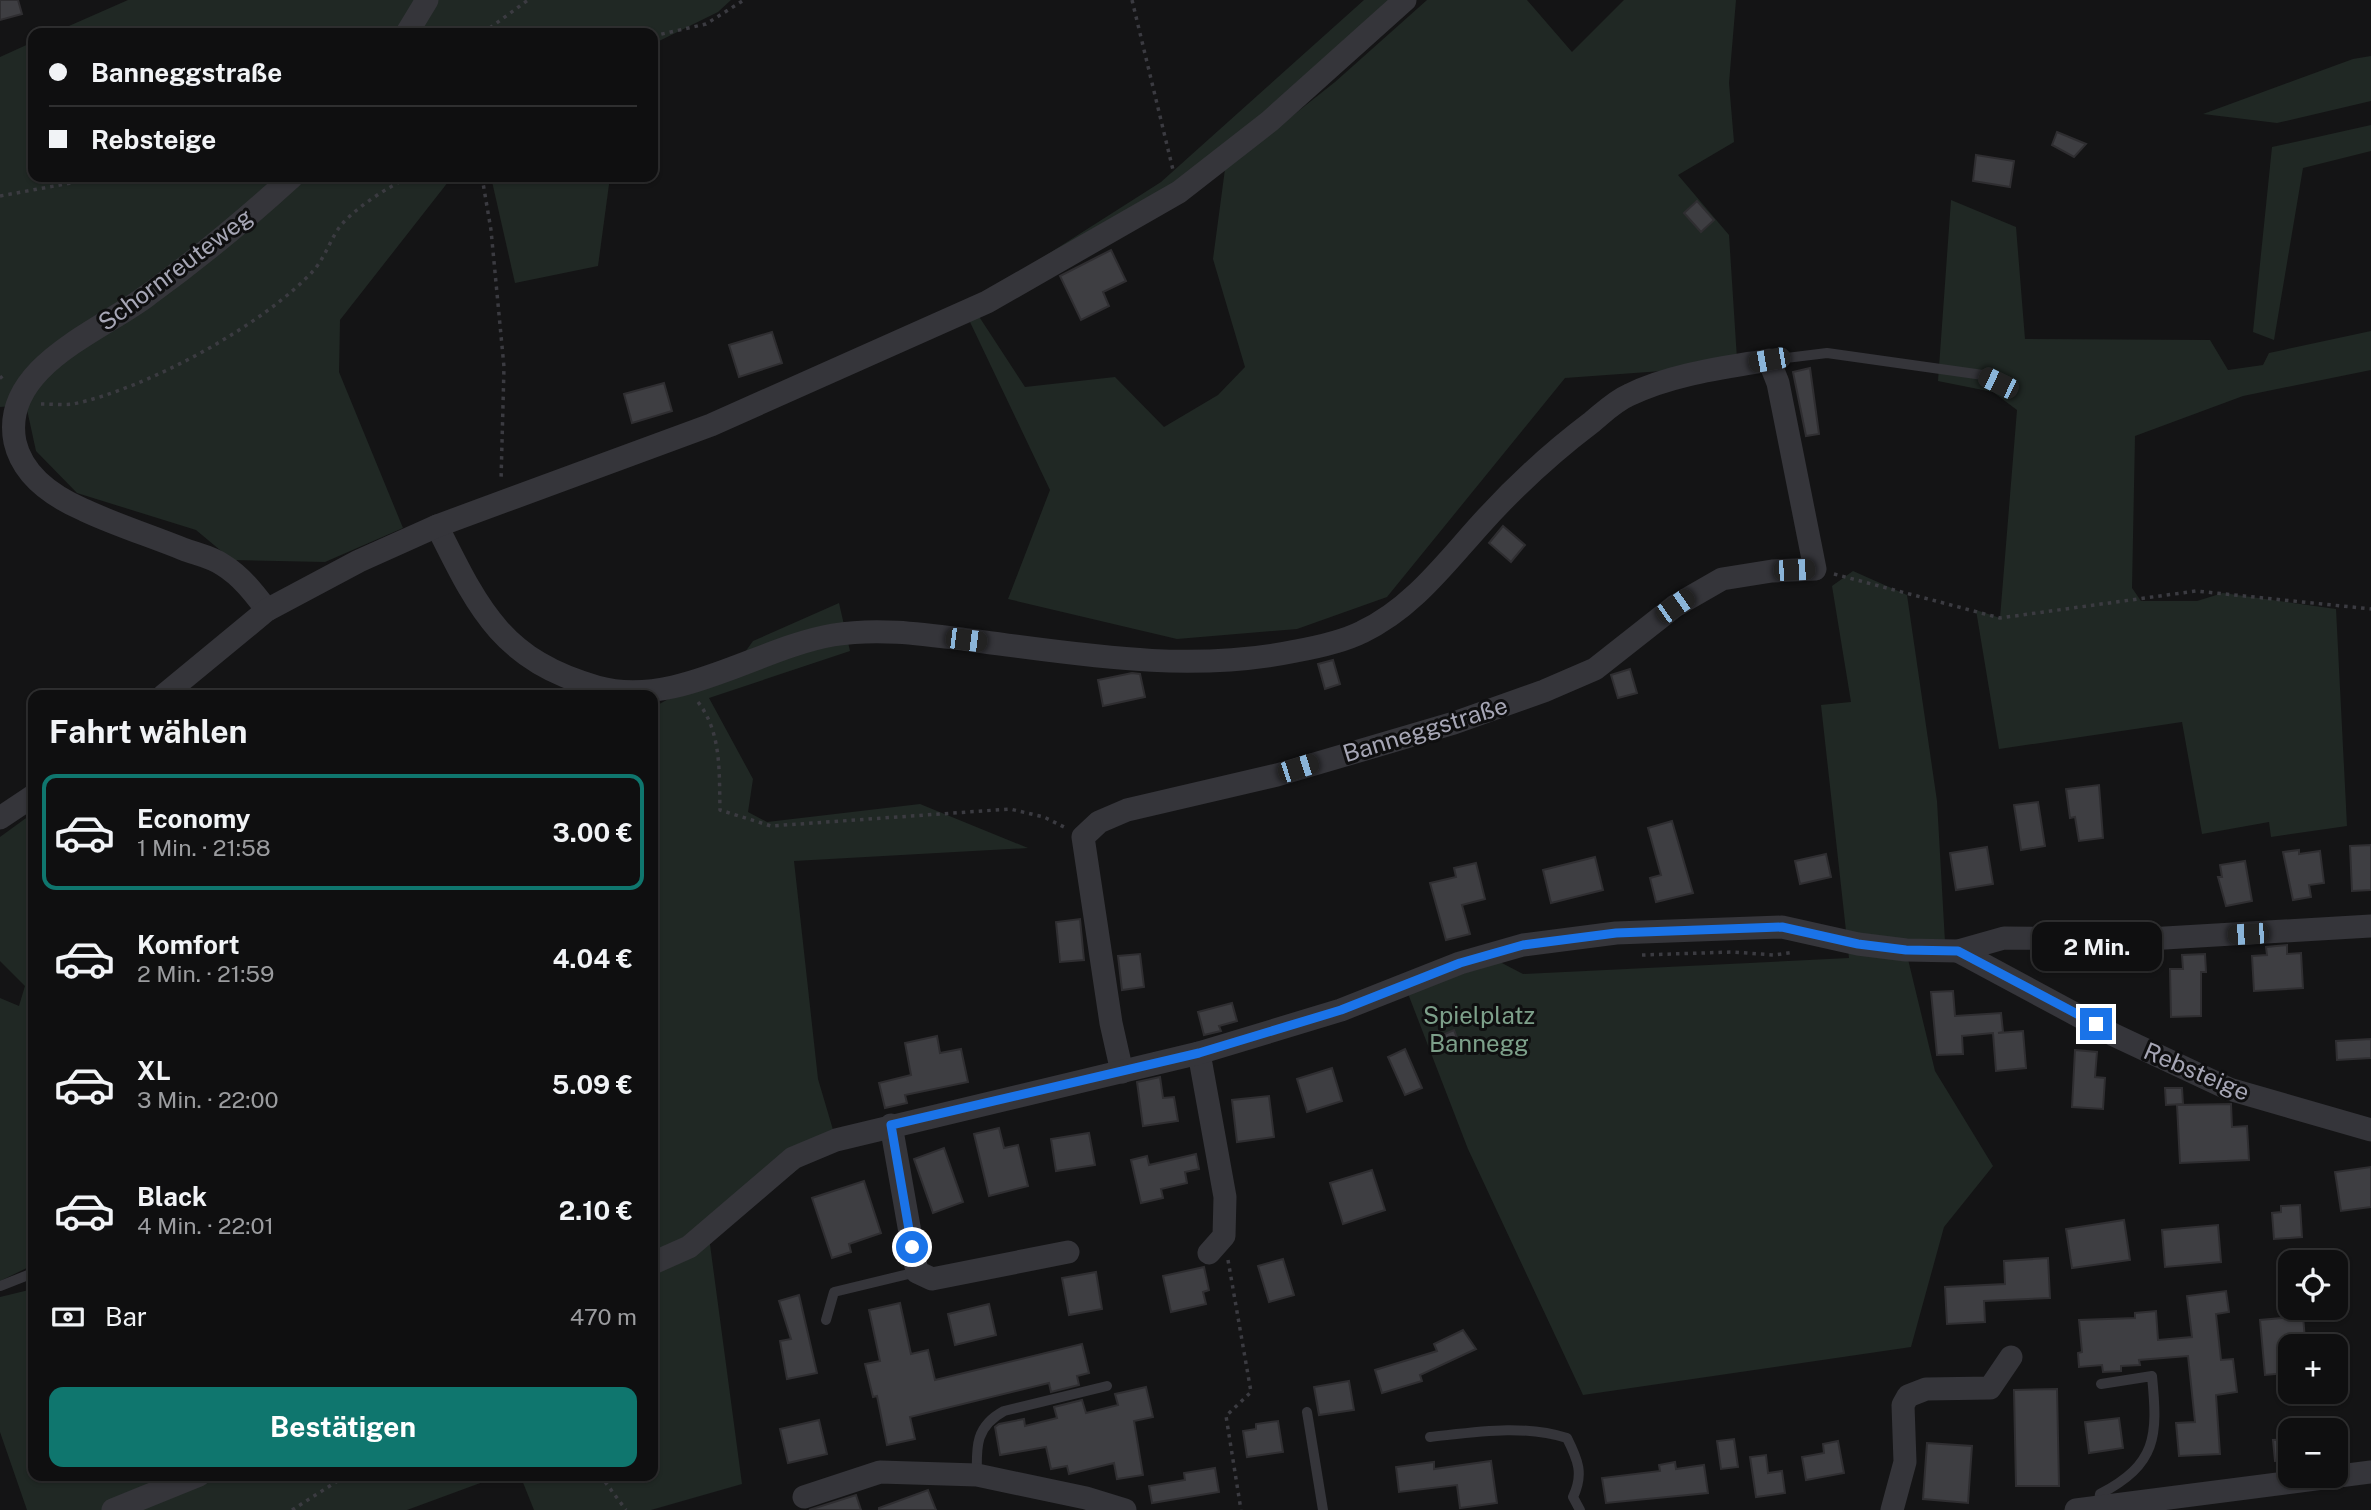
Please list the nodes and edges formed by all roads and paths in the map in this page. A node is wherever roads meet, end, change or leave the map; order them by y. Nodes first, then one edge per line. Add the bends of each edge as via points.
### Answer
1 (427, 0) edge
2 (528, 0) edge
3 (744, 0) edge
4 (1132, 0) edge
5 (1405, 0) edge
6 (410, 28) edge
7 (490, 28) edge
8 (658, 35) edge
9 (76, 182) edge
10 (286, 182) edge
11 (398, 182) edge
12 (483, 182) edge
13 (1179, 192) junction
14 (0, 196) edge
15 (1769, 360) junction
16 (1998, 383) dead end
17 (20, 394) junction
18 (500, 502) junction
19 (437, 526) junction
20 (1815, 569) junction
21 (2371, 609) edge
22 (267, 610) junction
23 (684, 684) junction
24 (170, 690) edge
25 (28, 799) edge
26 (0, 818) edge
27 (1083, 837) junction
28 (2371, 926) edge
29 (1807, 951) dead end
30 (1958, 951) junction
31 (1635, 954) dead end
32 (1199, 1053) junction
33 (1122, 1072) junction
34 (891, 1125) junction
35 (2371, 1130) edge
36 (1217, 1244) joint
37 (1068, 1252) dead end
38 (658, 1261) edge
39 (917, 1272) junction
40 (28, 1275) edge
41 (0, 1286) edge
42 (826, 1320) dead end
43 (2011, 1357) dead end
44 (2101, 1384) dead end
45 (1107, 1386) dead end
46 (1307, 1412) dead end
47 (1430, 1437) dead end
48 (2371, 1472) edge
49 (977, 1475) junction
50 (184, 1481) edge
51 (338, 1481) edge
52 (604, 1481) edge
53 (804, 1497) dead end
54 (2087, 1508) edge
55 (113, 1510) edge
56 (292, 1510) edge
57 (626, 1510) edge
58 (1125, 1510) edge
59 (1241, 1510) edge
60 (1323, 1510) edge
61 (1580, 1510) edge
62 (1892, 1510) edge

1 - 6 street
2 - 7 path
3 - 8 path via 706,24
4 - 13 path
5 - 13 street via 1269,121
9 - 14 path
10 - 17 street, Schornreuteweg via 221,241 43,366
11 - 17 path via 343,224 317,267 286,297 229,337 154,376 72,404
12 - 18 path via 504,367
13 - 18 street via 987,302 711,425
15 - 16 lane via 1827,354 1983,375
15 - 20 street via 1783,407
15 - 23 street via 1658,383 1625,396 1545,457 1400,611 1360,633 1324,645 1268,657 1140,662 884,630 831,635
17 - 22 street via 12,421 16,448 41,485 84,510 222,564 246,583
18 - 19 street
19 - 22 street
19 - 23 street via 476,604 502,635 530,657 601,688 650,690
20 - 21 path via 2000,618 2196,592
20 - 27 street, Banneggstraße via 1721,579 1675,606 1595,669 1544,691 1454,723 1277,775 1127,810 1099,822
22 - 24 street
23 - 27 path via 704,710 718,750 720,810 771,826 1010,809 1044,817
25 - 26 street
27 - 33 street
28 - 30 street via 2148,939 2004,938
29 - 31 path
30 - 32 street via 1858,944 1782,927 1616,933 1523,945 1460,963 1341,1010
30 - 35 street, Rebsteige via 2114,1035 2229,1088
32 - 33 street
32 - 36 street via 1225,1197
33 - 34 street
34 - 38 street via 793,1158 689,1247
34 - 39 street
36 - 59 path via 1251,1392 1226,1416
37 - 39 street via 933,1279
39 - 42 lane via 834,1292
40 - 41 lane
43 - 62 street via 1990,1388 1926,1389 1908,1396 1903,1405 1905,1462
44 - 54 lane via 2152,1377 2157,1422 2141,1465
45 - 49 lane via 991,1418 976,1443
46 - 60 lane
47 - 61 lane via 1542,1430 1567,1438 1580,1464 1573,1497
48 - 54 street
49 - 53 street via 880,1472
49 - 58 street
50 - 55 street
51 - 56 path
52 - 57 path

